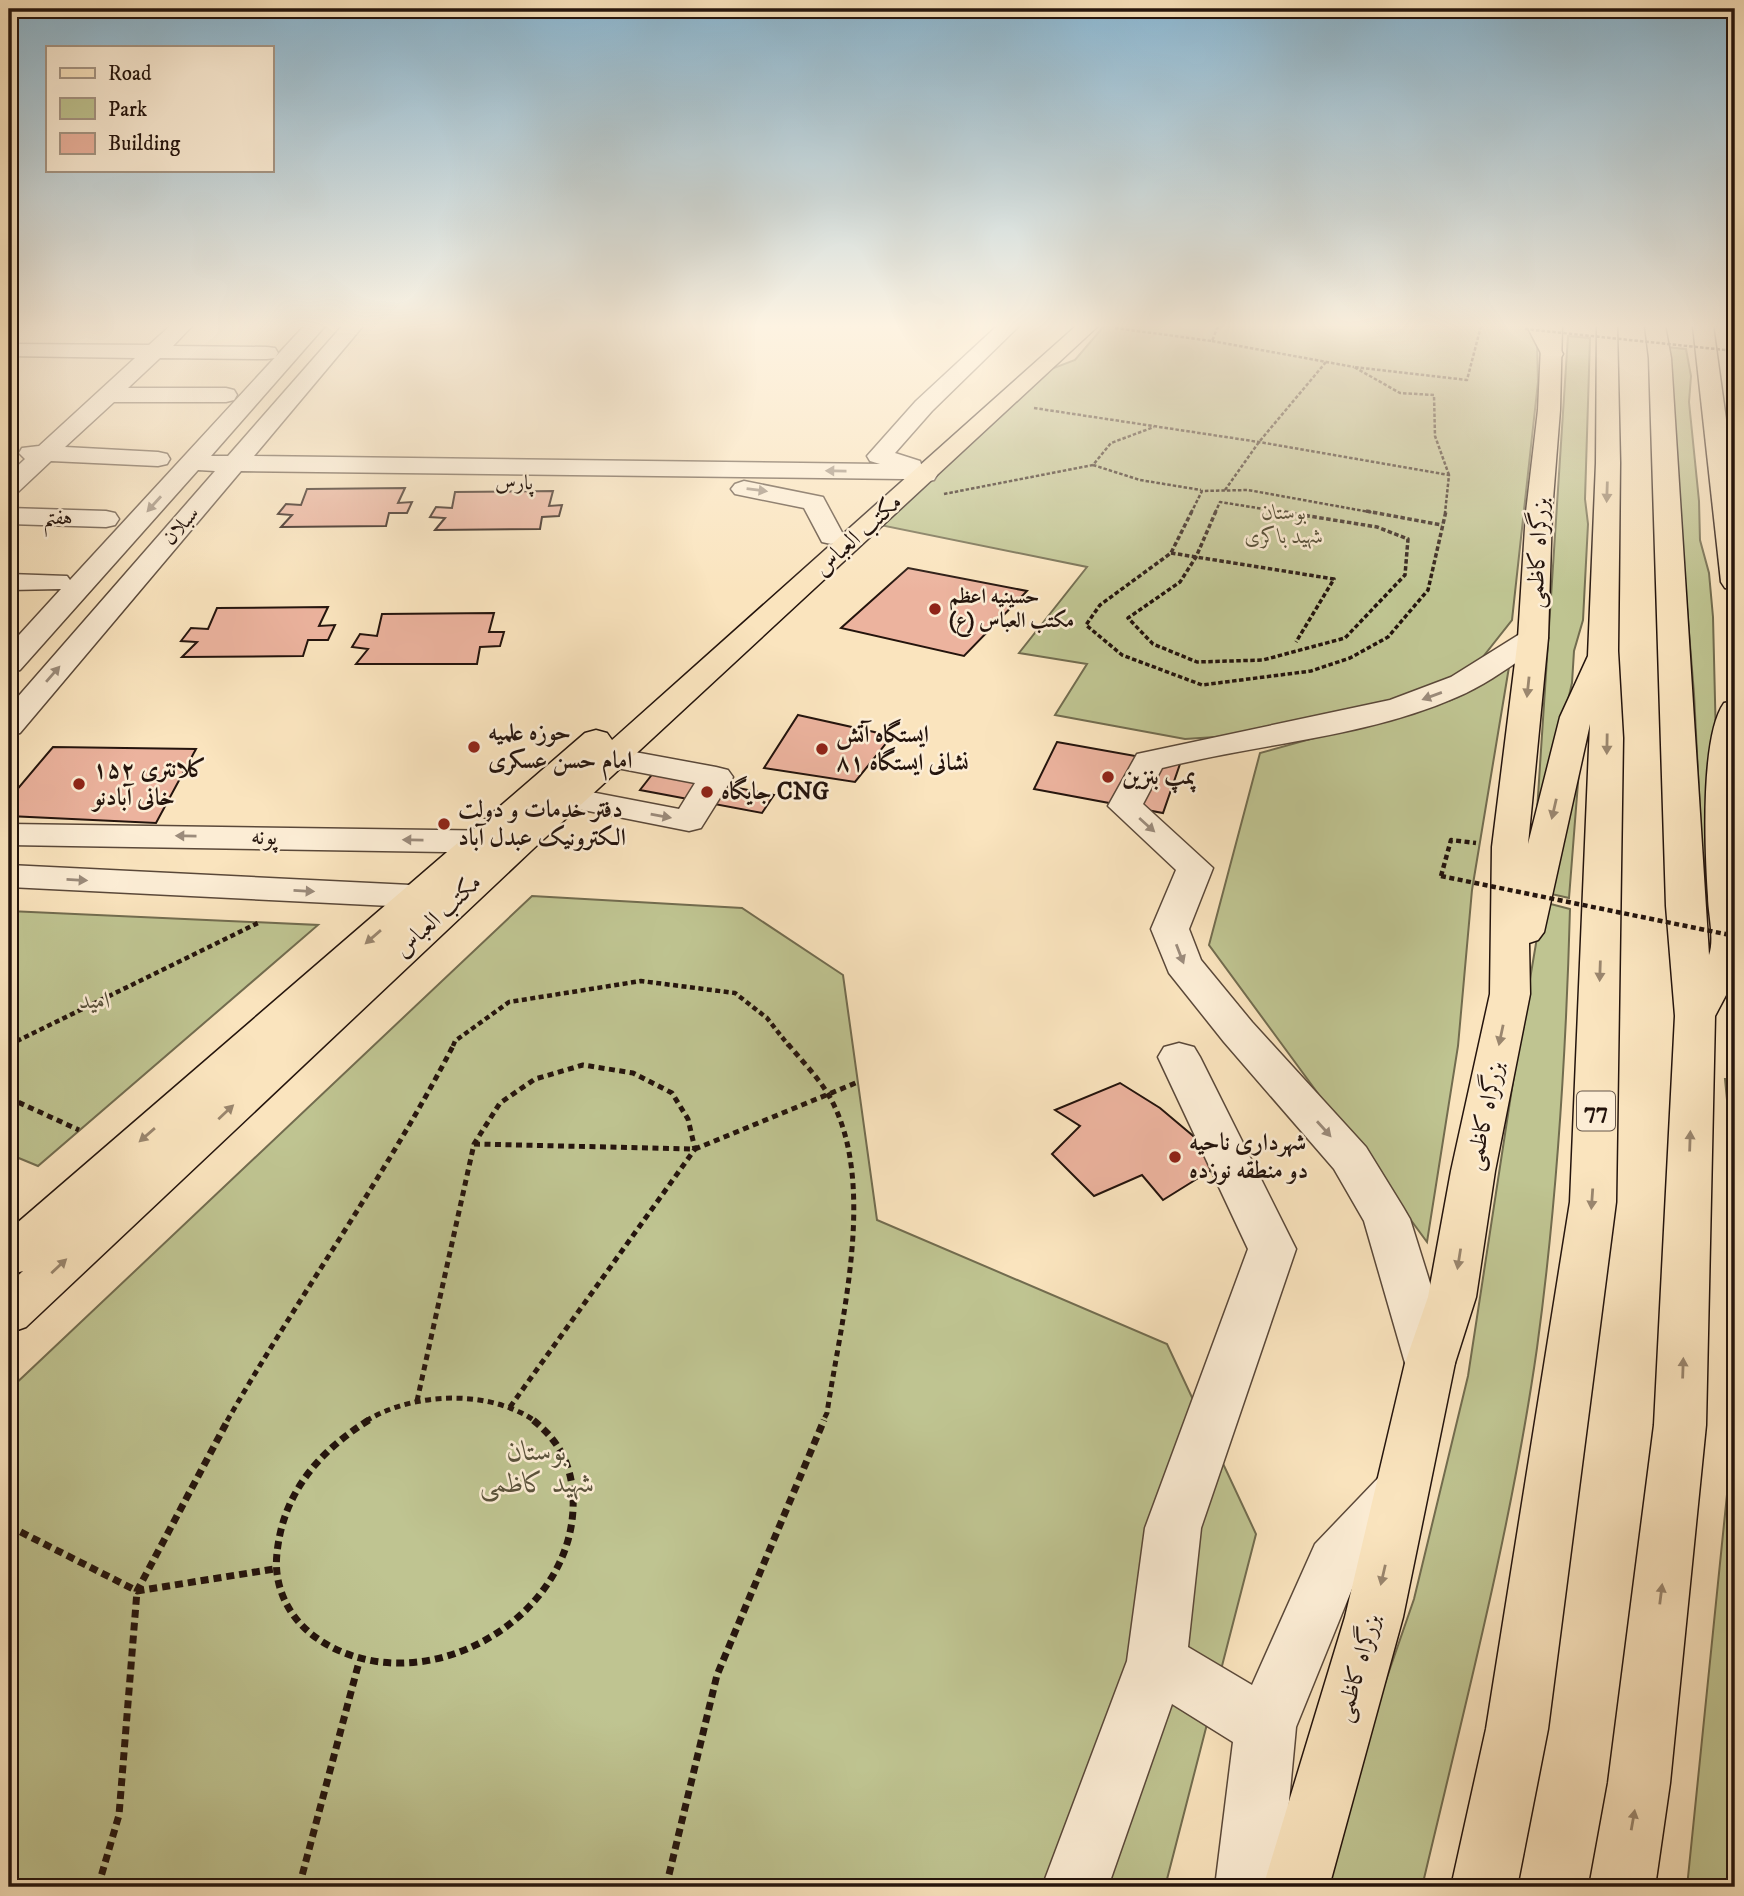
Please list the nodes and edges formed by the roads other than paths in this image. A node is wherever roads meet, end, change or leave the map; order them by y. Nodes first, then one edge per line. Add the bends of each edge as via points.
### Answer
1 (87, 414) edge
2 (235, 414) edge
3 (277, 414) edge
4 (916, 414) edge
5 (981, 414) edge
6 (995, 414) edge
7 (1549, 414) edge
8 (1608, 414) edge
9 (1671, 414) edge
10 (1718, 414) edge
11 (9, 452) edge
12 (45, 454) junction
13 (158, 459) dead end
14 (1727, 461) edge
15 (229, 471) junction
16 (183, 472) junction
17 (693, 477) junction
18 (918, 478) junction
19 (9, 488) edge
20 (9, 516) edge
21 (1730, 517) edge
22 (106, 519) dead end
23 (831, 536) junction
24 (9, 582) edge
25 (57, 582) dead end
26 (1735, 582) edge
27 (1533, 638) junction
28 (1603, 651) junction
29 (9, 664) edge
30 (1735, 710) edge
31 (9, 726) edge
32 (622, 738) junction
33 (570, 798) junction
34 (9, 834) edge
35 (481, 841) junction
36 (519, 842) junction
37 (9, 876) edge
38 (419, 896) junction
39 (457, 899) junction
40 (1510, 994) junction
41 (1695, 1016) junction
42 (1179, 1058) dead end
43 (9, 1257) edge
44 (9, 1312) edge
45 (1430, 1363) junction
46 (1402, 1490) junction
47 (1157, 1661) junction
48 (1265, 1727) junction
49 (1075, 1887) edge
50 (1248, 1887) edge
51 (1296, 1887) edge
52 (1484, 1887) edge
53 (1622, 1887) edge

1 - 12 street
2 - 16 street, سبلان
3 - 15 street, سبلان
4 - 18 street via 879,456
5 - 18 main road, مکتب العباس
6 - 18 main road, مکتب العباس
7 - 27 main road, بزرگراه کاظمی
8 -> 28 main road, 77
9 - 41 main road via 1685,906
10 - 14 main road
11 - 12 street
12 - 13 street
12 - 19 street
14 - 21 main road
15 - 16 street, پارس
15 - 17 street, پارس
31 -> 15 street, سبلان
16 -> 29 street, سبلان
18 -> 17 street, پارس
17 -> 23 street, پارس via 814,502
18 - 23 main road, مکتب العباس
18 - 32 main road, مکتب العباس
20 - 22 street, هفتم
21 - 26 main road
23 - 32 main road, مکتب العباس
24 - 25 street
27 -> 40 main road, بزرگراه کاظمی via 1510,847
27 -> 45 street via 1438,695 1343,723 1204,746 1149,761 1125,806 1195,868 1170,929 1183,964 1350,1158 1387,1219
28 -> 40 main road via 1576,717
28 -> 52 main road, 77 via 1607,738 1593,1202 1517,1729
30 - 41 main road via 1725,743 1724,855 1730,952
32 - 33 main road, مکتب العباس
33 -> 32 street via 689,821 716,777
32 - 35 main road, مکتب العباس
33 - 36 main road, مکتب العباس
35 -> 34 street, پونه
35 - 36 street, پونه
35 - 38 main road, مکتب العباس
36 - 39 main road, مکتب العباس
37 -> 38 street
38 - 39 street
38 -> 43 main road, مکتب العباس
44 -> 39 main road, مکتب العباس
40 -> 45 main road, بزرگراه کاظمی via 1452,1297
53 -> 41 main road via 1639,1783 1680,1425
42 - 47 street via 1272,1249 1173,1528
45 - 46 main road, بزرگراه کاظمی
46 - 48 street via 1335,1562
46 -> 51 main road, بزرگراه کاظمی via 1374,1617
47 - 48 street
47 - 49 street
48 - 50 street

